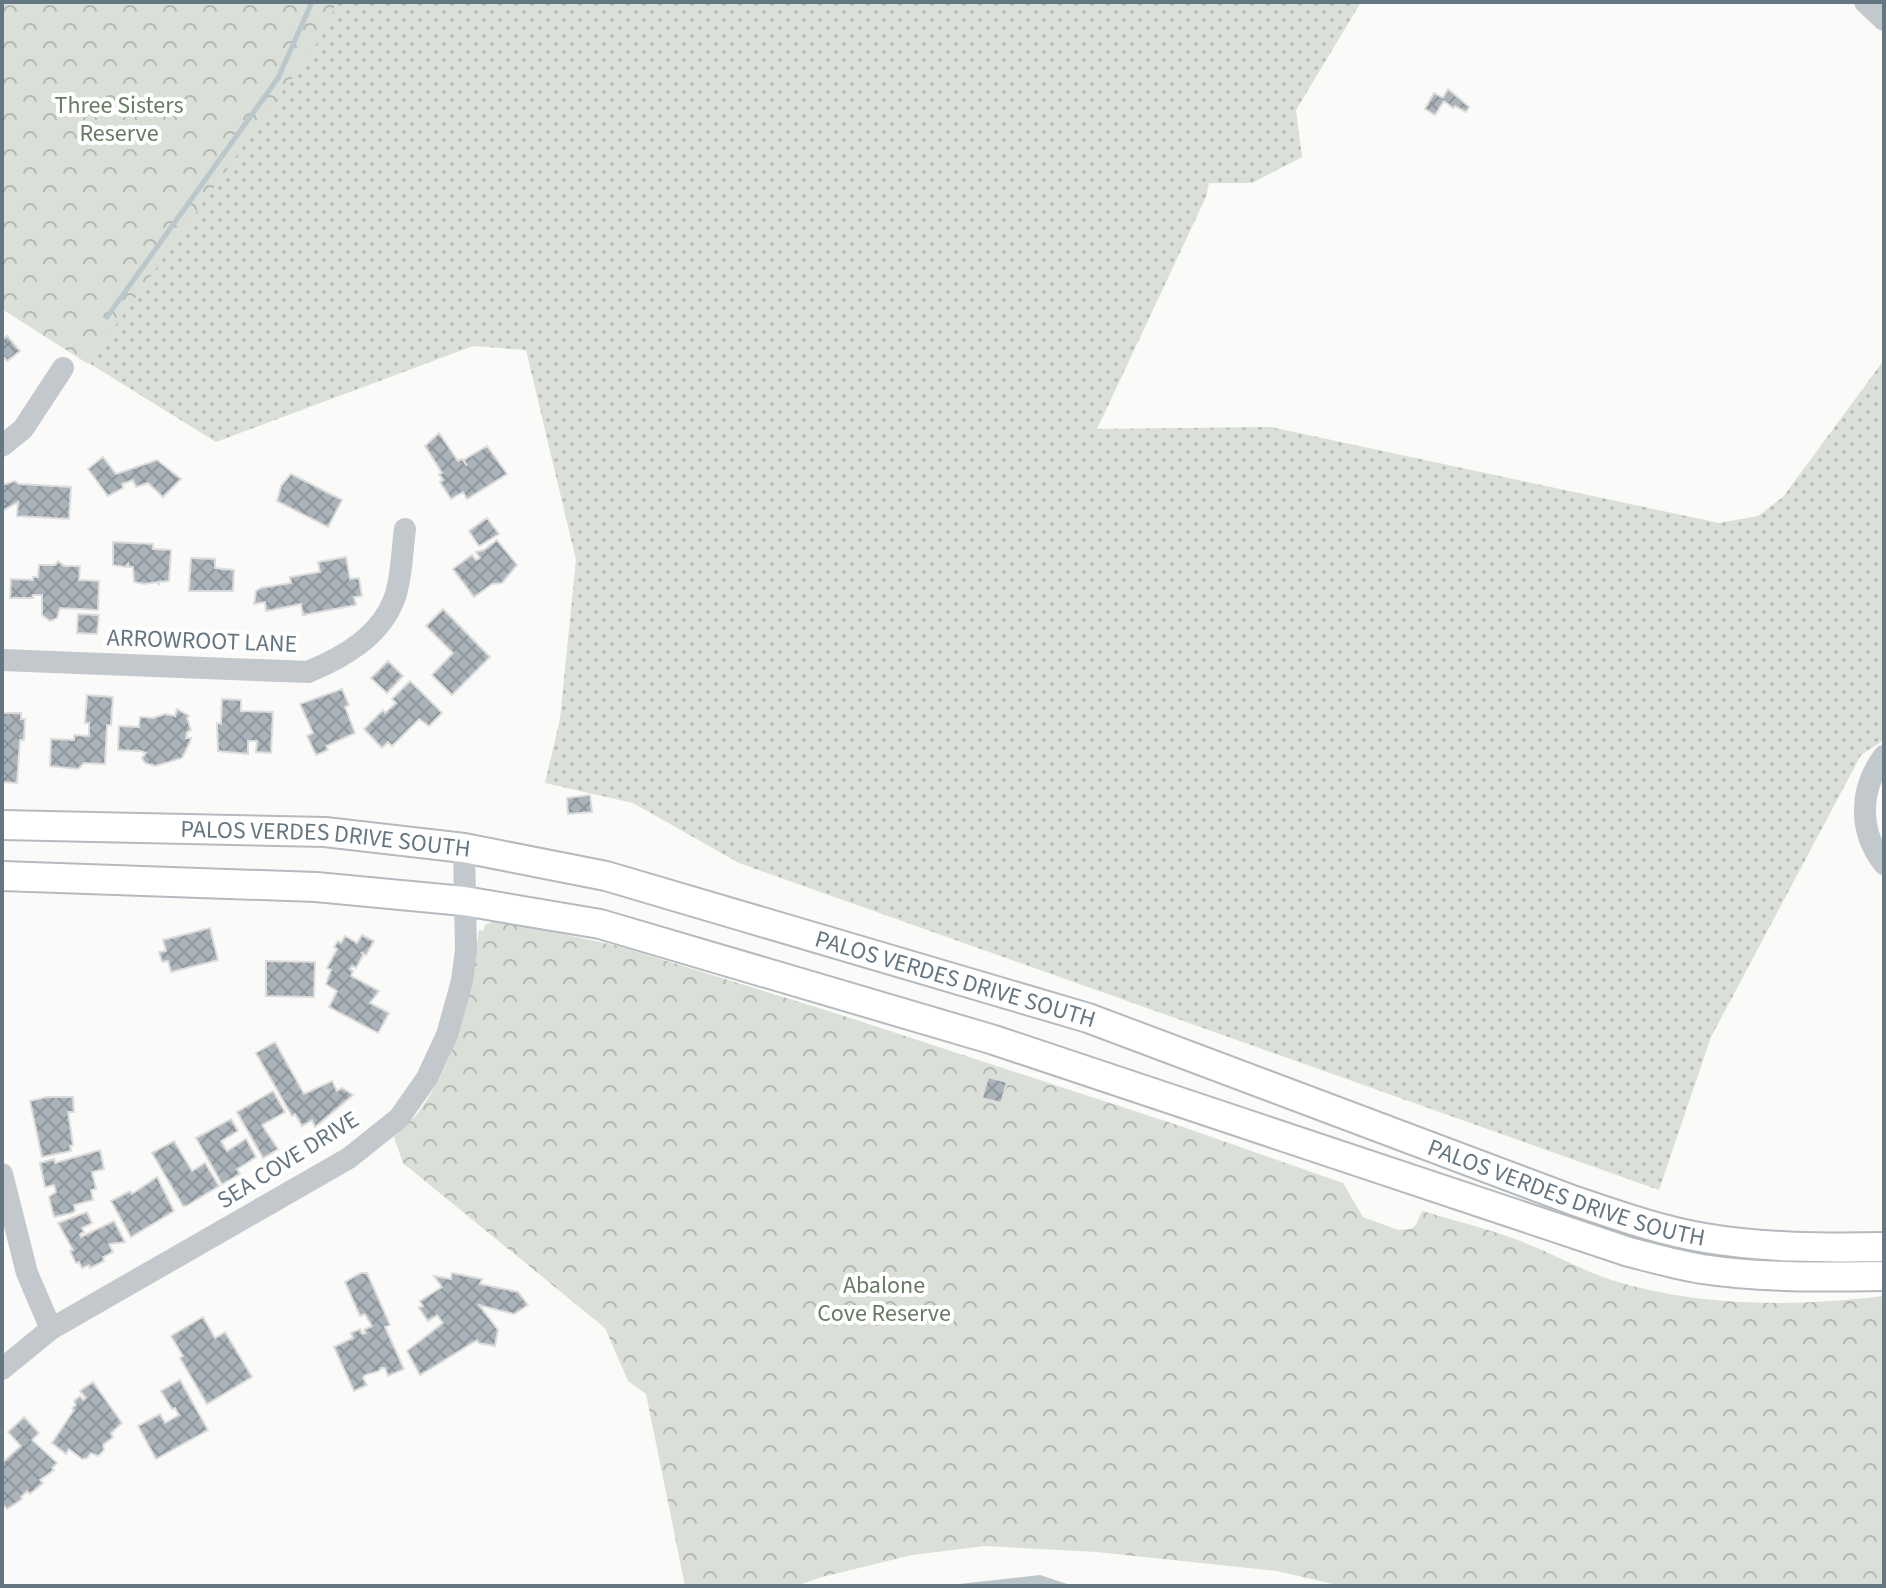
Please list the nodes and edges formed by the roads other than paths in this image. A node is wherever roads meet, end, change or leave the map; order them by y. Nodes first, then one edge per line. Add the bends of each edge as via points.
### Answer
1 (1865, 2) edge
2 (1884, 20) edge
3 (63, 368) dead end
4 (2, 446) edge
5 (405, 529) dead end
6 (2, 660) edge
7 (1884, 756) edge
8 (2, 825) edge
9 (464, 848) junction
10 (1884, 864) edge
11 (2, 876) edge
12 (464, 901) junction
13 (2, 1174) edge
14 (1884, 1247) edge
15 (1884, 1276) edge
16 (51, 1329) junction
17 (2, 1369) edge

1 - 2 street
3 - 4 street via 23,429
5 - 6 street, ARROWROOT LANE via 395,596 377,628 340,659 308,672
7 - 10 street via 1865,791 1870,836
8 - 9 main road, PALOS VERDES DRIVE SOUTH via 325,832
9 - 12 street, SEA COVE DRIVE
9 - 14 main road, PALOS VERDES DRIVE SOUTH via 606,876 1088,1018 1636,1221 1719,1240
11 - 12 main road, PALOS VERDES DRIVE SOUTH via 316,887
12 - 15 main road, PALOS VERDES DRIVE SOUTH via 600,924 994,1040 1629,1252 1751,1274
12 - 16 street, SEA COVE DRIVE via 466,950 447,1035 427,1078 399,1118 349,1158
13 - 16 street via 27,1273
16 - 17 street, SEA COVE DRIVE

